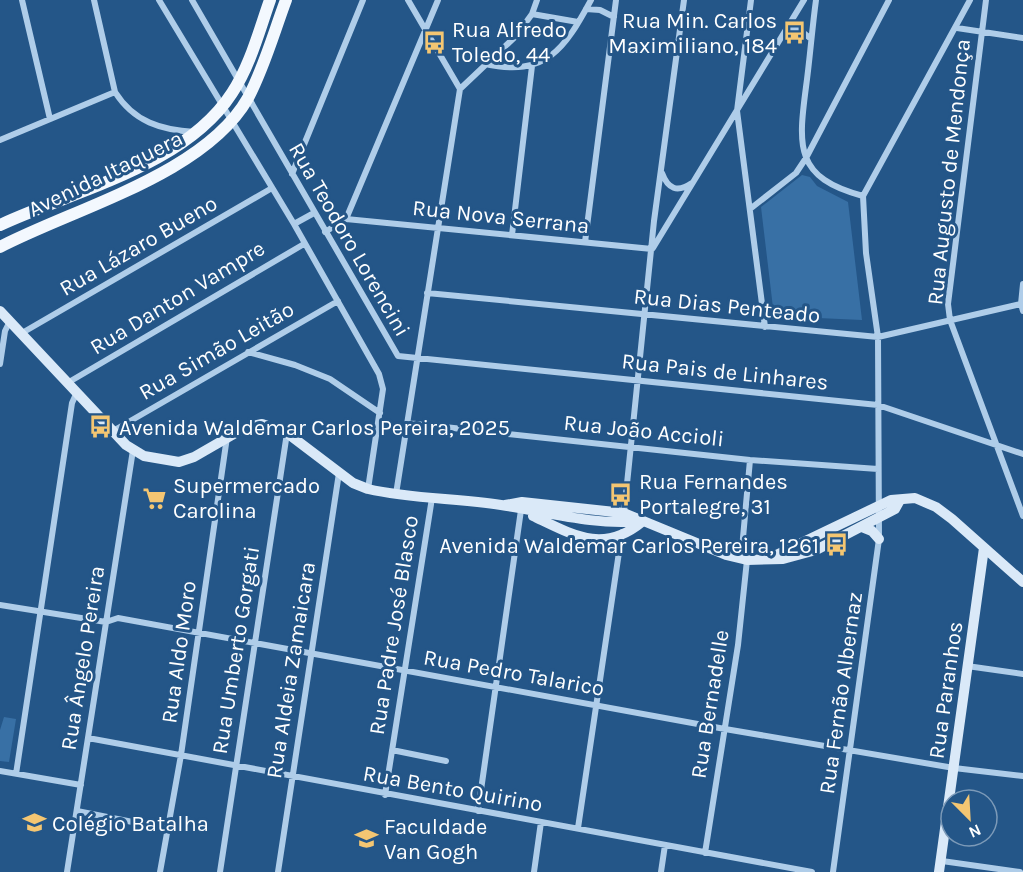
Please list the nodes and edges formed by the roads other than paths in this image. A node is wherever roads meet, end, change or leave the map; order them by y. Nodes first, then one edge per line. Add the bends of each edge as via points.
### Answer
1 (22, 0) edge
2 (93, 0) edge
3 (159, 0) edge
4 (192, 0) edge
5 (270, 0) edge
6 (286, 0) edge
7 (363, 0) edge
8 (408, 0) edge
9 (438, 0) edge
10 (537, 0) edge
11 (591, 0) edge
12 (616, 0) edge
13 (684, 0) edge
14 (751, 0) edge
15 (804, 0) edge
16 (816, 0) edge
17 (889, 0) edge
18 (970, 0) edge
19 (986, 0) edge
20 (586, 9) junction
21 (532, 14) junction
22 (614, 17) junction
23 (578, 22) junction
24 (957, 28) junction
25 (426, 30) junction
26 (786, 30) junction
27 (982, 32) junction
28 (1023, 38) edge
29 (811, 39) junction
30 (485, 64) junction
31 (532, 66) junction
32 (239, 81) junction
33 (460, 88) junction
34 (115, 92) junction
35 (248, 98) junction
36 (222, 106) junction
37 (737, 111) junction
38 (50, 119) junction
39 (232, 120) junction
40 (196, 132) junction
41 (0, 140) edge
42 (806, 158) junction
43 (661, 171) junction
44 (292, 174) junction
45 (695, 181) junction
46 (272, 188) junction
47 (863, 196) junction
48 (750, 209) junction
49 (314, 213) junction
50 (346, 219) junction
51 (654, 221) junction
52 (294, 224) junction
53 (0, 225) edge
54 (669, 225) junction
55 (437, 228) junction
56 (325, 232) junction
57 (512, 235) junction
58 (585, 242) junction
59 (304, 243) junction
60 (0, 247) edge
61 (651, 249) junction
62 (1023, 284) edge
63 (427, 293) junction
64 (338, 301) junction
65 (1022, 308) edge
66 (0, 311) edge
67 (645, 315) junction
68 (950, 320) junction
69 (10, 321) junction
70 (765, 327) junction
71 (22, 333) junction
72 (878, 337) junction
73 (248, 352) junction
74 (416, 359) junction
75 (0, 364) edge
76 (638, 380) junction
77 (69, 382) junction
78 (77, 391) junction
79 (878, 405) junction
80 (380, 413) junction
81 (407, 423) junction
82 (113, 431) junction
83 (287, 433) junction
84 (227, 436) junction
85 (999, 446) junction
86 (630, 447) junction
87 (133, 450) junction
88 (1023, 454) edge
89 (750, 460) junction
90 (878, 469) junction
91 (339, 474) junction
92 (368, 489) junction
93 (396, 494) junction
94 (432, 497) junction
95 (900, 500) junction
96 (505, 505) junction
97 (878, 505) junction
98 (521, 510) junction
99 (1023, 516) edge
100 (624, 518) junction
101 (879, 518) junction
102 (642, 521) junction
103 (862, 527) junction
104 (621, 537) junction
105 (879, 539) junction
106 (984, 548) junction
107 (768, 558) junction
108 (744, 560) junction
109 (1023, 582) edge
110 (0, 604) edge
111 (41, 612) junction
112 (106, 622) junction
113 (199, 634) junction
114 (255, 643) junction
115 (310, 653) junction
116 (967, 666) junction
117 (404, 670) junction
118 (1023, 674) edge
119 (495, 687) junction
120 (597, 706) junction
121 (725, 729) junction
122 (88, 738) junction
123 (850, 749) junction
124 (392, 750) junction
125 (181, 754) junction
126 (446, 761) dead end
127 (236, 765) junction
128 (954, 768) junction
129 (0, 771) edge
130 (16, 774) junction
131 (1023, 776) edge
132 (292, 777) junction
133 (81, 785) junction
134 (385, 795) junction
135 (77, 811) junction
136 (478, 811) junction
137 (541, 822) junction
138 (578, 828) junction
139 (168, 829) junction
140 (665, 845) junction
141 (705, 853) junction
142 (940, 866) edge
143 (67, 872) edge
144 (160, 872) edge
145 (220, 872) edge
146 (278, 872) edge
147 (534, 872) edge
148 (661, 872) edge
149 (812, 872) edge
150 (833, 872) edge
151 (1020, 872) edge

1 - 38 street
2 - 34 street
3 - 36 street, Rua Teodoro Lorencini
4 - 32 street, Rua Teodoro Lorencini
5 - 32 main road, Avenida Itaquera
6 - 35 main road, Avenida Itaquera
7 - 44 street
8 - 25 street
9 - 25 street
10 - 21 street
11 - 20 street
12 - 22 street
13 - 43 street
14 - 37 street
15 - 26 street
16 - 29 street
17 - 42 street
18 - 24 street
19 - 27 street, Rua Augusto de Mendonça
20 - 22 street
20 - 23 street
21 - 23 street
21 - 30 street via 516,36
22 - 58 street
23 - 31 street via 559,49
24 - 27 street
24 - 47 street
25 - 33 street
25 - 50 street
26 - 29 street via 799,29
26 - 37 street
27 - 28 street
27 - 68 street, Rua Augusto de Mendonça via 948,291
29 - 42 street via 800,133
30 - 31 street via 512,69
30 - 33 street
31 - 57 street
32 - 35 street, Rua Teodoro Lorencini
32 - 36 main road, Avenida Itaquera
33 - 55 street
34 - 38 street
34 - 40 street via 139,118 169,130
35 - 39 main road, Avenida Itaquera
35 - 44 street, Rua Teodoro Lorencini
36 - 39 street, Rua Teodoro Lorencini
36 - 40 main road, Avenida Itaquera
37 - 45 street
37 - 48 street
38 - 41 street
39 - 46 street, Rua Teodoro Lorencini
39 - 60 main road, Avenida Itaquera via 209,143 181,162
40 - 53 main road, Avenida Itaquera via 125,173
42 - 47 street via 829,184
42 - 48 street via 796,173
43 - 45 street via 666,183 675,190
43 - 51 street
44 - 49 street, Rua Teodoro Lorencini
45 - 54 street
46 - 52 street, Rua Teodoro Lorencini
46 - 71 street, Rua Lázaro Bueno
47 - 72 street, Rua Fernão Albernaz
48 - 70 street
49 - 52 street
49 - 56 street, Rua Teodoro Lorencini
50 - 55 street, Rua Nova Serrana
50 - 56 street
51 - 54 street via 661,227
51 - 61 street
52 - 59 street, Rua Teodoro Lorencini
54 - 61 street
55 - 57 street, Rua Nova Serrana
55 - 63 street
56 - 74 street, Rua Teodoro Lorencini via 395,353
57 - 58 street, Rua Nova Serrana
58 - 61 street, Rua Nova Serrana
59 - 64 street, Rua Teodoro Lorencini
59 - 77 street, Rua Danton Vampre
61 - 67 street
62 - 65 street
63 - 67 street, Rua Dias Penteado
63 - 74 street
64 - 73 street, Rua Simão Leitão
64 - 80 street, Rua Teodoro Lorencini via 381,378
65 - 68 street, Rua Dias Penteado
66 - 69 street
67 - 70 street, Rua Dias Penteado
67 - 76 street
68 - 72 street, Rua Dias Penteado
68 - 85 street, Rua Augusto de Mendonça
69 - 71 street
69 - 75 street
70 - 72 street, Rua Dias Penteado
71 - 77 street
72 - 79 street, Rua Fernão Albernaz
73 - 80 street via 330,379
73 - 82 street, Rua Simão Leitão
74 - 76 street, Rua Pais de Linhares
74 - 81 street, Rua Teodoro Lorencini
76 - 79 street, Rua Pais de Linhares
76 - 86 street
77 - 78 street
78 - 82 street
78 - 111 street via 72,403
79 - 85 street, Rua Pais de Linhares
79 - 90 street, Rua Fernão Albernaz
80 - 92 street, Rua Teodoro Lorencini
81 - 86 street, Rua João Accioli
81 - 93 street, Rua Teodoro Lorencini
82 - 87 street
83 - 84 street via 262,424
83 - 91 street
83 - 114 street, Rua Umberto Gorgati
84 - 87 street via 179,462 155,460
84 - 113 street, Rua Aldo Moro
85 - 88 street, Rua Pais de Linhares
85 - 99 street, Rua Augusto de Mendonça
86 - 89 street, Rua João Accioli
86 - 100 street
87 - 112 street, Rua Ângelo Pereira
89 - 90 street, Rua João Accioli
89 - 108 street, Rua Bernadelle
90 - 97 street, Rua Fernão Albernaz
91 - 92 street
91 - 115 street, Rua Aldeia Zamaicara
92 - 93 street
93 - 94 street
94 - 96 street
94 - 117 street, Rua Padre José Blasco
95 - 97 street
95 - 101 street via 896,508
95 - 106 street via 915,498 936,507
96 - 98 street
96 - 100 street via 522,502
97 - 101 street, Rua Fernão Albernaz
97 - 107 street
98 - 100 street
98 - 104 street via 579,536
98 - 119 street
100 - 102 street
100 - 104 street
101 - 103 street
101 - 105 street, Rua Fernão Albernaz
102 - 104 street
102 - 108 street
103 - 105 street
103 - 107 street via 816,550 783,559
104 - 120 street
105 - 123 street, Rua Fernão Albernaz
106 - 109 street
106 - 116 street, Rua Paranhos
107 - 108 street
108 - 121 street, Rua Bernadelle
110 - 111 street, Rua Pedro Talarico
111 - 112 street, Rua Pedro Talarico
111 - 130 street
112 - 113 street, Rua Pedro Talarico via 118,618
112 - 122 street, Rua Ângelo Pereira
113 - 114 street, Rua Pedro Talarico
113 - 125 street, Rua Aldo Moro
114 - 115 street, Rua Pedro Talarico
114 - 127 street, Rua Umberto Gorgati
115 - 117 street, Rua Pedro Talarico
115 - 132 street, Rua Aldeia Zamaicara
116 - 118 street
116 - 128 street, Rua Paranhos
117 - 119 street, Rua Pedro Talarico
117 - 124 street, Rua Padre José Blasco
119 - 120 street, Rua Pedro Talarico
119 - 136 street
120 - 121 street, Rua Pedro Talarico
120 - 138 street
121 - 123 street, Rua Pedro Talarico
121 - 141 street, Rua Bernadelle
122 - 125 street, Rua Bento Quirino
122 - 133 street, Rua Ângelo Pereira
123 - 128 street, Rua Pedro Talarico
123 - 150 street, Rua Fernão Albernaz
124 - 126 street
124 - 134 street, Rua Padre José Blasco
125 - 127 street, Rua Bento Quirino
125 - 139 street, Rua Aldo Moro
127 - 132 street, Rua Bento Quirino
127 - 145 street, Rua Umberto Gorgati
128 - 131 street, Rua Pedro Talarico
128 - 142 street, Rua Paranhos
129 - 130 street
130 - 133 street
132 - 134 street, Rua Bento Quirino
132 - 146 street, Rua Aldeia Zamaicara
133 - 135 street, Rua Ângelo Pereira
134 - 136 street, Rua Bento Quirino
135 - 139 street
135 - 143 street, Rua Ângelo Pereira
136 - 137 street, Rua Bento Quirino
137 - 138 street, Rua Bento Quirino
137 - 147 street
138 - 140 street, Rua Bento Quirino
139 - 144 street, Rua Aldo Moro
140 - 141 street, Rua Bento Quirino
140 - 148 street
141 - 149 street, Rua Bento Quirino
142 - 151 street

